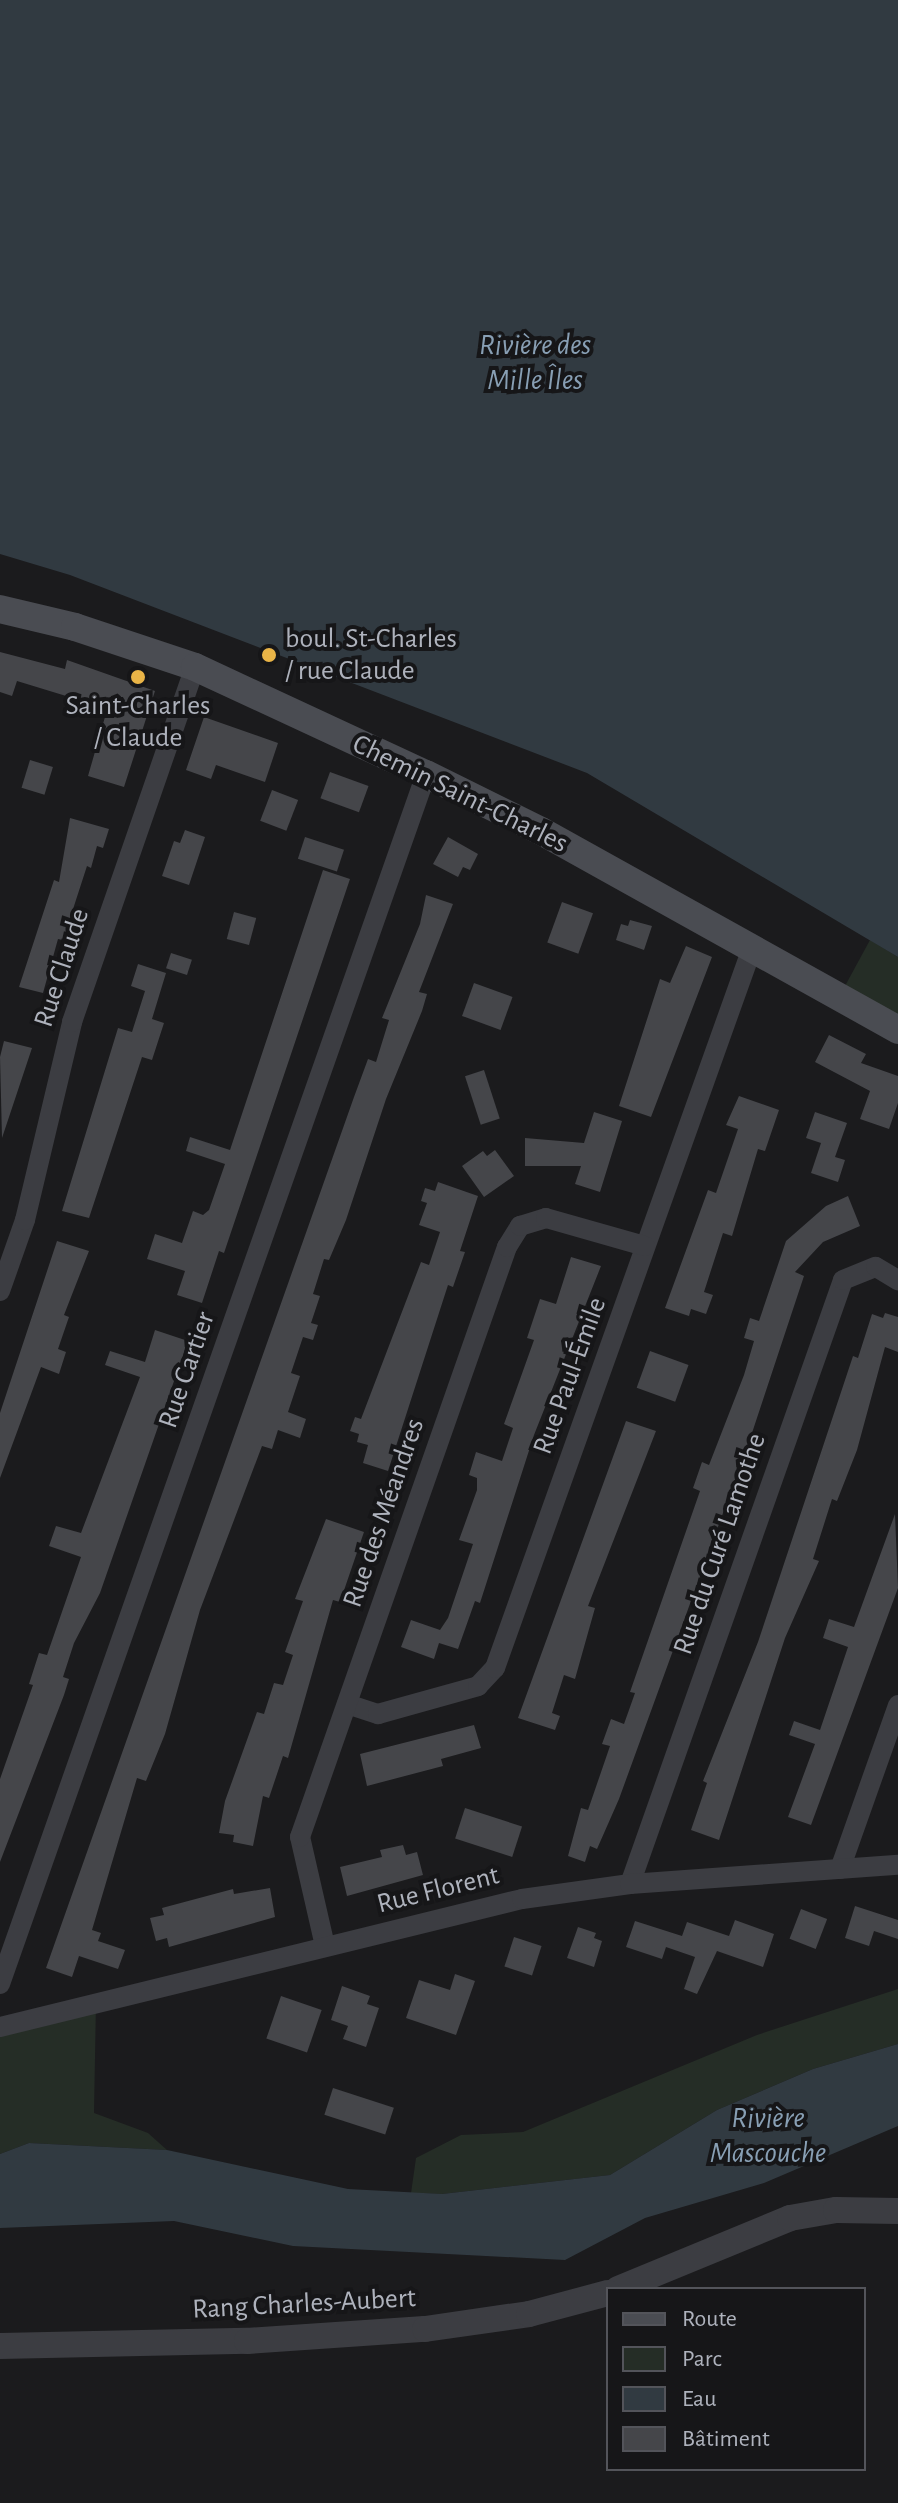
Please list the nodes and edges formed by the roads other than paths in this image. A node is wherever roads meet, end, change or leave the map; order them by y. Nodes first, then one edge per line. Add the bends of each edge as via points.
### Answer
1 (0, 609) edge
2 (195, 667) junction
3 (426, 774) junction
4 (751, 951) junction
5 (898, 1030) edge
6 (645, 1246) junction
7 (898, 1280) edge
8 (0, 1291) edge
9 (347, 1704) junction
10 (898, 1705) edge
11 (898, 1865) edge
12 (840, 1869) junction
13 (630, 1884) junction
14 (325, 1946) junction
15 (0, 1984) edge
16 (0, 2027) edge
17 (898, 2211) edge
18 (623, 2287) edge
19 (606, 2294) edge
20 (0, 2346) edge

1 - 2 main road, Chemin Saint-Charles via 75,627
2 - 3 main road, Chemin Saint-Charles
2 - 8 street, Rue Claude via 72,1022 25,1220
3 - 4 main road, Chemin Saint-Charles via 541,831
3 - 15 street, Rue Cartier
4 - 5 main road, Chemin Saint-Charles
4 - 6 street, Rue Paul-Émile
6 - 9 street, Rue Paul-Émile via 495,1668 478,1686 378,1714
6 - 9 street, Rue des Méandres via 546,1218 520,1226 507,1247
7 - 13 street, Rue du Curé Lamothe via 876,1267 843,1280
9 - 14 street, Rue des Méandres via 300,1837
10 - 12 street
11 - 12 street, Rue Florent
12 - 13 street, Rue Florent
13 - 14 street, Rue Florent via 522,1899
14 - 16 street, Rue Florent
17 - 18 street via 836,2210 777,2221
19 - 20 street, Rang Charles-Aubert via 529,2314 425,2329 247,2341

